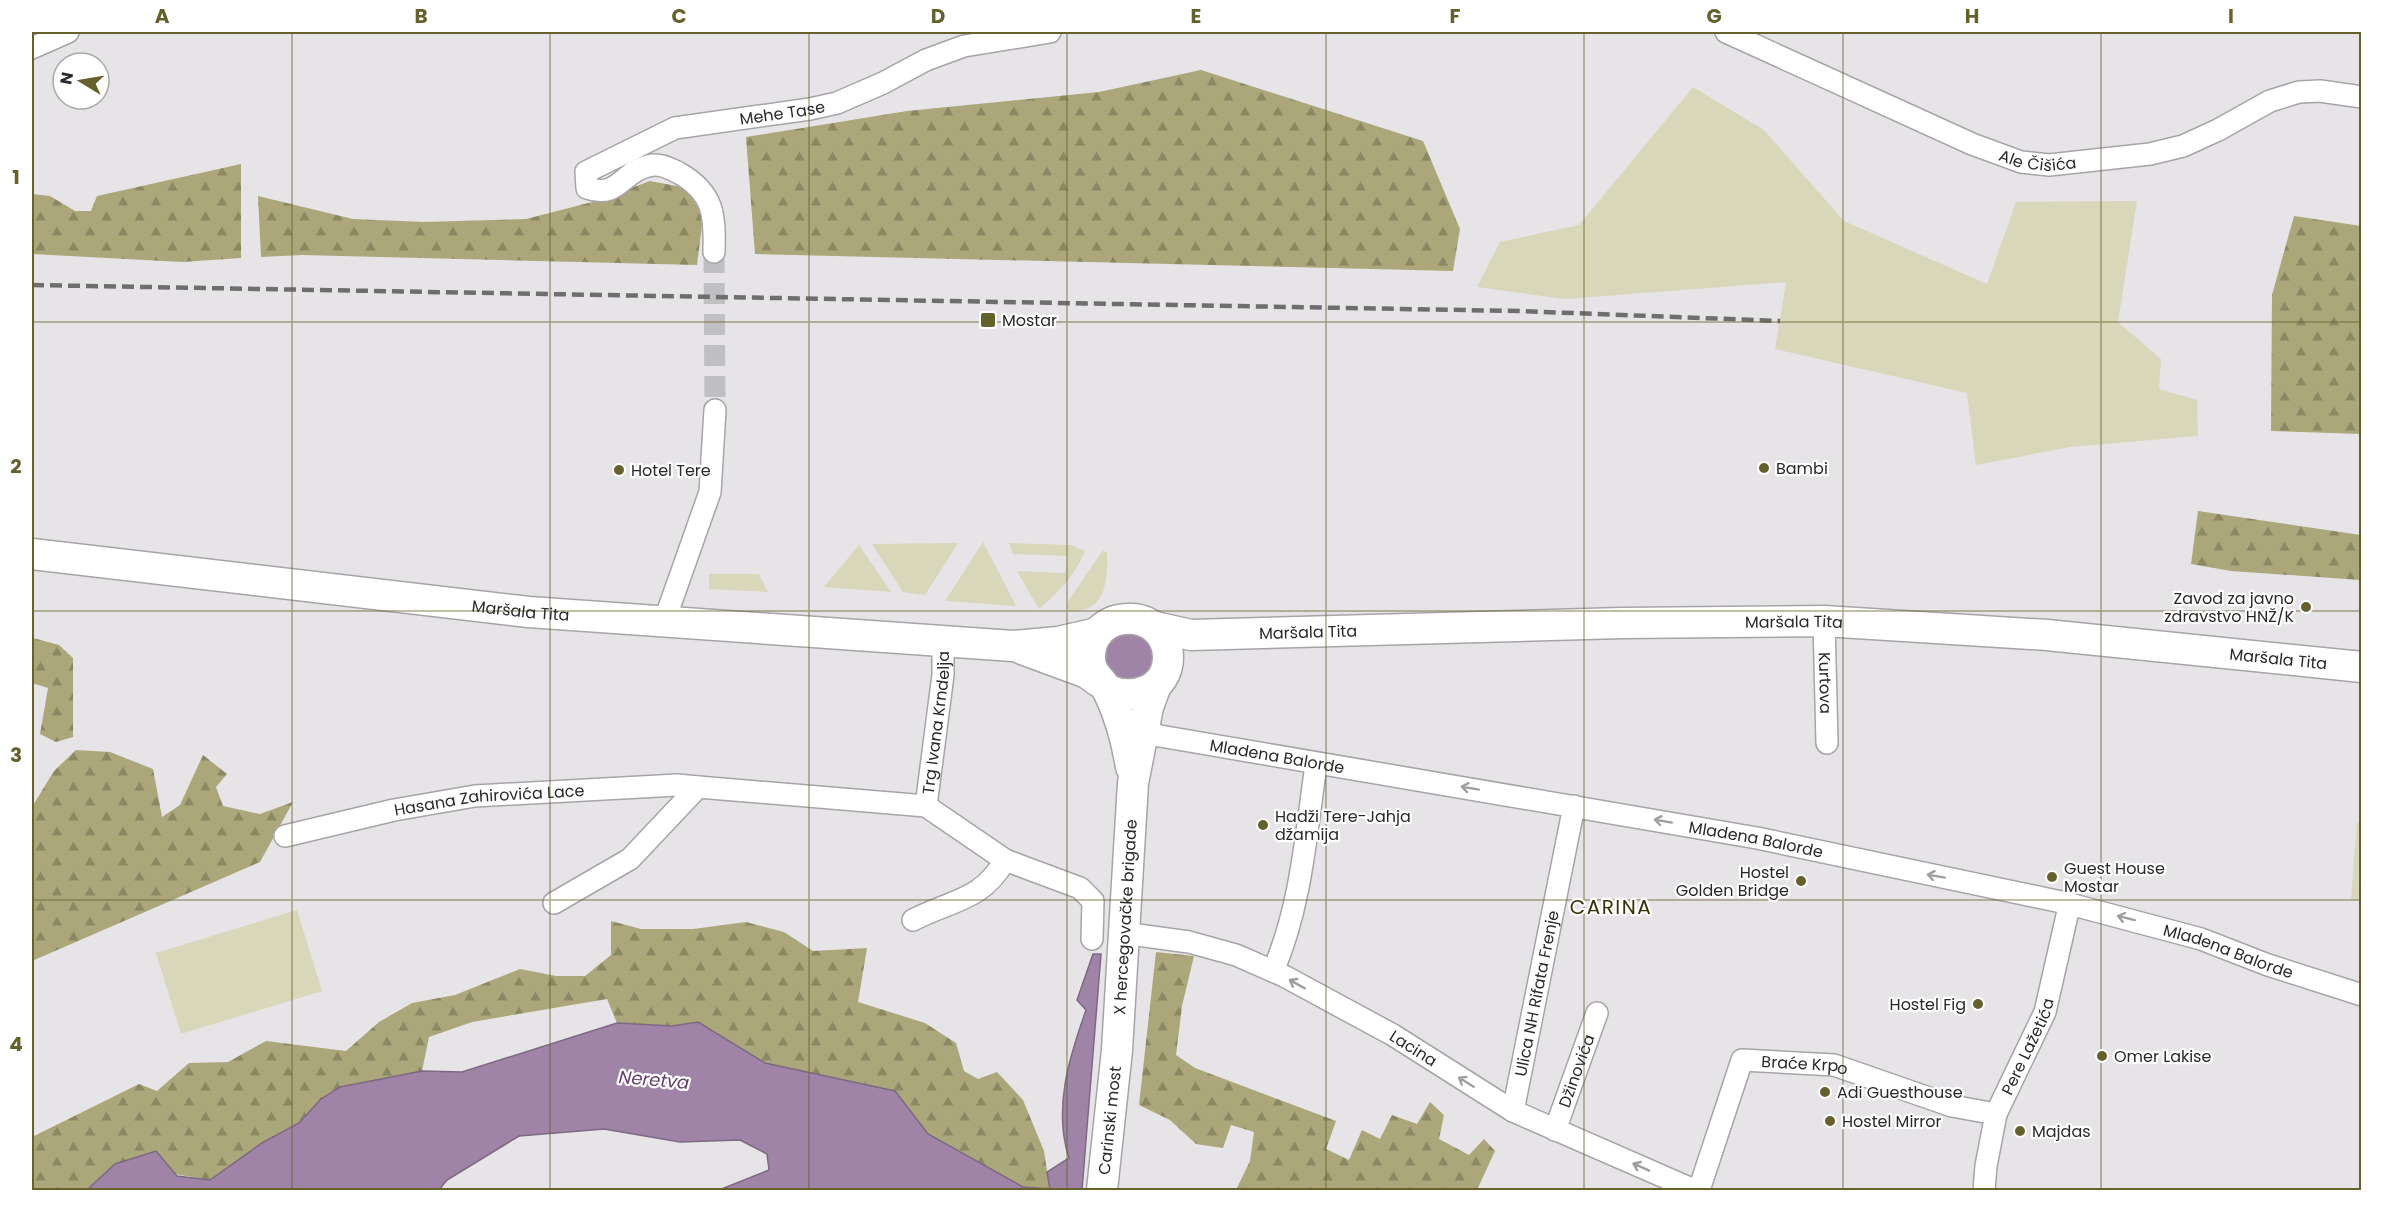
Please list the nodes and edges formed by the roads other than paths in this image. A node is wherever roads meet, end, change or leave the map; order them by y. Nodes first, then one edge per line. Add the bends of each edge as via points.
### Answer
1 (68, 32) edge
2 (1050, 32) edge
3 (1726, 32) edge
4 (1764, 39) edge
5 (32, 48) edge
6 (2361, 97) edge
7 (714, 252) tunnel mouth
8 (715, 410) tunnel mouth
9 (32, 554) edge
10 (1824, 621) junction
11 (664, 622) junction
12 (1155, 627) junction
13 (1098, 633) junction
14 (1226, 634) junction
15 (944, 641) junction
16 (1013, 646) junction
17 (2361, 668) edge
18 (1162, 674) junction
19 (1103, 686) junction
20 (1145, 723) junction
21 (1827, 743) dead end
22 (1316, 765) junction
23 (1133, 783) junction
24 (698, 787) junction
25 (926, 806) junction
26 (1574, 806) junction
27 (285, 836) dead end
28 (1005, 860) junction
29 (554, 903) dead end
30 (2066, 903) junction
31 (913, 920) dead end
32 (1123, 933) junction
33 (1092, 939) dead end
34 (1273, 971) junction
35 (2361, 995) edge
36 (1597, 1013) dead end
37 (1117, 1050) joint
38 (1513, 1111) junction
39 (1996, 1113) junction
40 (1555, 1130) junction
41 (1102, 1191) edge
42 (1696, 1191) edge
43 (1984, 1191) edge

1 - 5 street
2 - 7 street, Mehe Tase via 964,46 837,103 675,128 586,172 587,188 599,192 609,191 650,165 666,166 699,186 709,201 715,224
3 - 4 street, Ale Čišića
4 - 6 street, Ale Čišića via 2003,158 2049,165 2115,160 2183,146 2270,101 2299,92
8 - 11 street via 710,492
9 - 11 street, Maršala Tita via 529,612
10 - 14 street, Maršala Tita
10 - 17 street, Maršala Tita via 2047,635
10 - 21 street, Kurtova
11 - 15 street, Maršala Tita
12 - 13 street via 1142,619 1124,618 1105,625
12 - 14 street, Maršala Tita via 1191,635
12 - 18 street via 1163,638
13 - 16 street, Maršala Tita
13 - 19 street via 1090,657 1092,670
14 - 18 street, Maršala Tita via 1191,647
15 - 16 street, Maršala Tita
15 - 25 street, Trg Ivana Krndelja
16 - 19 street, Maršala Tita via 1087,673
18 - 19 street via 1145,693 1133,696 1120,695
18 - 20 street, X hercegovačke brigade
19 - 23 street, X hercegovačke brigade via 1127,741
20 - 22 street, Mladena Balorde via 1151,733 1160,736
20 - 23 street, X hercegovačke brigade
26 -> 22 street, Mladena Balorde
22 - 34 street via 1293,913
23 - 32 street, X hercegovačke brigade
24 - 25 street, Hasana Zahirovića Lace
24 - 27 street, Hasana Zahirovića Lace via 475,796 393,810
24 - 29 street via 630,860
25 - 28 street, Hasana Zahirovića Lace
30 -> 26 street, Mladena Balorde via 1757,838
26 - 38 street, Ulica NH Rifata Frenje
28 - 31 street via 995,878 978,893
28 - 33 street, Hasana Zahirovića Lace via 1080,888 1093,901
35 -> 30 street, Mladena Balorde via 2200,939
30 - 39 street, Pere Lažetića via 2068,911 2045,1012
32 - 34 street, Lacina via 1189,942
32 - 37 street, X hercegovačke brigade
38 -> 34 street, Lacina via 1393,1035
36 - 40 street, Džinovića
37 - 41 street, Carinski most
38 - 40 street, Lacina
39 - 42 street, Braće Krpo via 1952,1106 1834,1065 1742,1060
39 - 43 street, Pere Lažetića
42 -> 40 street, Lacina

